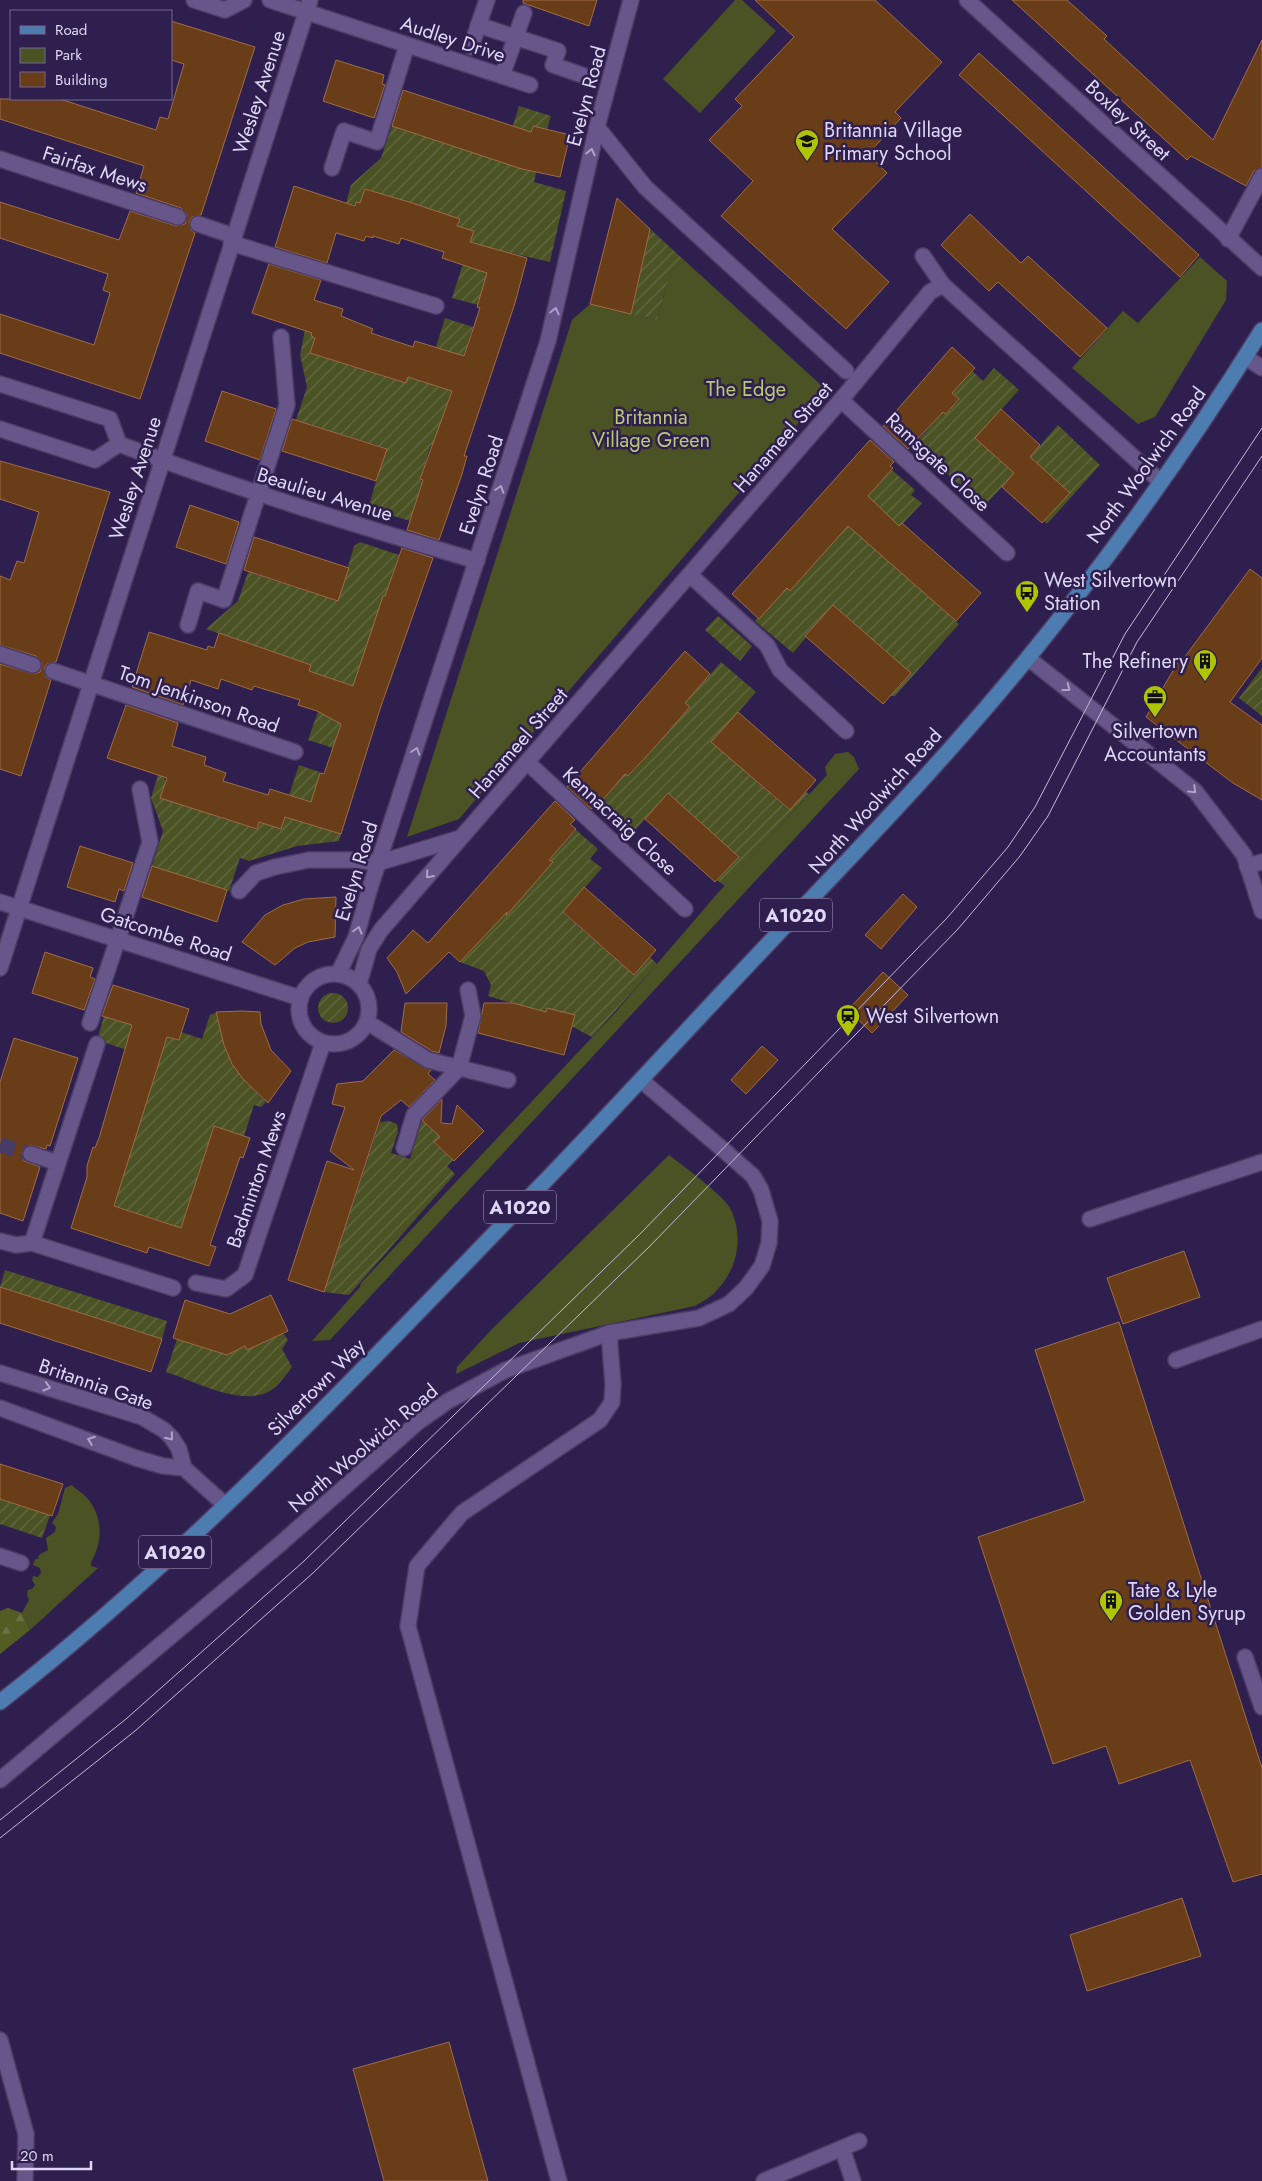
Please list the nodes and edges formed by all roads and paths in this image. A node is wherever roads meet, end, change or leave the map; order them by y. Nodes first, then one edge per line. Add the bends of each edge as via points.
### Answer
1 (194, 0) edge
2 (244, 0) edge
3 (270, 0) edge
4 (487, 0) edge
5 (631, 0) edge
6 (968, 0) edge
7 (308, 6) edge
8 (524, 13) dead end
9 (478, 25) junction
10 (516, 38) junction
11 (407, 45) junction
12 (471, 47) dead end
13 (582, 75) dead end
14 (502, 76) junction
15 (530, 85) dead end
16 (597, 128) junction
17 (0, 159) edge
18 (332, 168) dead end
19 (1262, 176) edge
20 (178, 217) dead end
21 (198, 224) dead end
22 (1228, 239) junction
23 (233, 240) junction
24 (923, 256) dead end
25 (1262, 268) edge
26 (943, 285) junction
27 (436, 306) dead end
28 (1262, 330) edge
29 (280, 337) dead end
30 (1245, 357) junction
31 (1262, 368) edge
32 (846, 371) dead end
33 (0, 384) edge
34 (841, 400) junction
35 (0, 428) edge
36 (119, 444) junction
37 (163, 461) junction
38 (1160, 482) junction
39 (258, 495) junction
40 (1007, 553) dead end
41 (477, 561) junction
42 (690, 575) junction
43 (188, 625) dead end
44 (0, 654) edge
45 (1028, 658) junction
46 (33, 664) dead end
47 (53, 671) dead end
48 (90, 683) junction
49 (846, 731) dead end
50 (295, 752) dead end
51 (528, 762) junction
52 (140, 790) dead end
53 (461, 838) junction
54 (1262, 862) edge
55 (378, 863) junction
56 (1247, 866) junction
57 (239, 891) dead end
58 (0, 902) edge
59 (20, 908) junction
60 (685, 909) dead end
61 (1262, 911) edge
62 (118, 941) junction
63 (0, 968) edge
64 (338, 974) junction
65 (359, 984) junction
66 (468, 990) dead end
67 (300, 998) junction
68 (367, 1022) junction
69 (90, 1023) dead end
70 (323, 1043) junction
71 (97, 1044) dead end
72 (459, 1068) junction
73 (508, 1080) dead end
74 (642, 1081) junction
75 (404, 1148) dead end
76 (31, 1154) tunnel mouth
77 (58, 1162) junction
78 (1262, 1162) edge
79 (1090, 1219) dead end
80 (0, 1240) edge
81 (32, 1243) junction
82 (196, 1283) dead end
83 (173, 1288) dead end
84 (1262, 1329) edge
85 (609, 1333) junction
86 (1176, 1360) dead end
87 (0, 1373) edge
88 (0, 1408) edge
89 (184, 1468) junction
90 (224, 1504) junction
91 (0, 1556) edge
92 (20, 1563) dead end
93 (1245, 1657) dead end
94 (0, 1702) edge
95 (1262, 1707) edge
96 (0, 1780) edge
97 (0, 2040) edge
98 (860, 2141) dead end
99 (842, 2148) junction
100 (25, 2181) edge
101 (559, 2181) edge
102 (764, 2181) edge
103 (853, 2181) edge

1 - 2 street via 224,10
3 - 7 street, Audley Drive
4 - 9 street
5 - 16 street, Evelyn Road
6 - 22 street, Boxley Street
7 - 11 street, Audley Drive
7 - 23 street, Wesley Avenue
8 - 10 street
9 - 10 street
9 - 12 street
10 - 13 street via 558,51 553,65
10 - 14 street
11 - 14 street, Audley Drive
11 - 18 street via 377,142 344,131
14 - 15 street, Audley Drive
16 - 32 street via 645,188
41 -> 16 street, Evelyn Road via 548,341
17 - 20 street, Fairfax Mews
19 - 22 street
21 - 23 street
22 - 25 street, Boxley Street
23 - 27 street
23 - 37 street, Wesley Avenue
24 - 26 street
26 - 34 street, Hanameel Street via 930,292
26 - 38 street
28 - 30 main road, North Woolwich Road / A1020
29 - 39 street via 287,405
30 - 31 street
30 - 38 main road, North Woolwich Road / A1020
33 - 36 street via 110,419
34 - 40 street, Ramsgate Close
34 - 42 street, Hanameel Street
35 - 36 street via 95,460
36 - 37 street, Beaulieu Avenue
37 - 39 street, Beaulieu Avenue
37 - 48 street, Wesley Avenue
38 - 45 main road, North Woolwich Road / A1020
39 - 41 street, Beaulieu Avenue
39 - 43 street via 224,600 198,591
55 -> 41 street, Evelyn Road
42 - 49 street via 767,645 780,670
42 - 51 street, Hanameel Street
44 - 46 street
45 -> 56 street via 1195,791 1244,854
45 - 74 main road, North Woolwich Road / A1020 via 897,808
47 - 48 street, Tom Jenkinson Road
48 - 50 street, Tom Jenkinson Road
48 - 59 street, Wesley Avenue
51 - 53 street, Hanameel Street
51 - 60 street, Kennacraig Close
52 - 62 street via 150,842
53 - 55 street
53 -> 65 street, Hanameel Street via 381,930 369,949
54 - 56 street
55 - 57 street via 310,860 275,867 256,873
64 -> 55 street, Evelyn Road via 356,937
56 - 61 street
58 - 59 street, Gatcombe Road
59 - 62 street, Gatcombe Road
59 - 63 street, Wesley Avenue
62 - 67 street, Gatcombe Road
62 - 69 street
64 - 65 street
64 - 67 street via 326,974 315,979
65 - 68 street via 368,1002
66 - 72 street via 473,1016
67 - 70 street via 300,1020 309,1034
68 - 70 street via 362,1031 344,1043
68 - 72 street via 428,1060
70 - 82 street, Badminton Mews via 245,1275 226,1289
71 - 77 street
72 - 73 street
72 - 75 street via 414,1115
74 - 85 street, North Woolwich Road via 753,1176 766,1203 770,1221 769,1243 762,1266 729,1304 699,1318
74 - 90 main road, Silvertown Way / A1020 via 324,1409
76 - 77 street
77 - 81 street
78 - 79 street
80 - 81 street via 16,1245
81 - 83 street
84 - 86 street
85 - 96 street, North Woolwich Road via 506,1370 448,1401
85 - 101 street via 612,1402 600,1420 462,1513 416,1566 408,1626
87 -> 89 street, Britannia Gate via 142,1417 172,1438
89 -> 88 street via 136,1458
89 - 90 street, Britannia Gate
90 - 94 main road, Silvertown Way / A1020 via 126,1597
91 - 92 street
93 - 95 street
97 - 100 street via 26,2134
98 - 99 street
99 - 102 street
99 - 103 street

